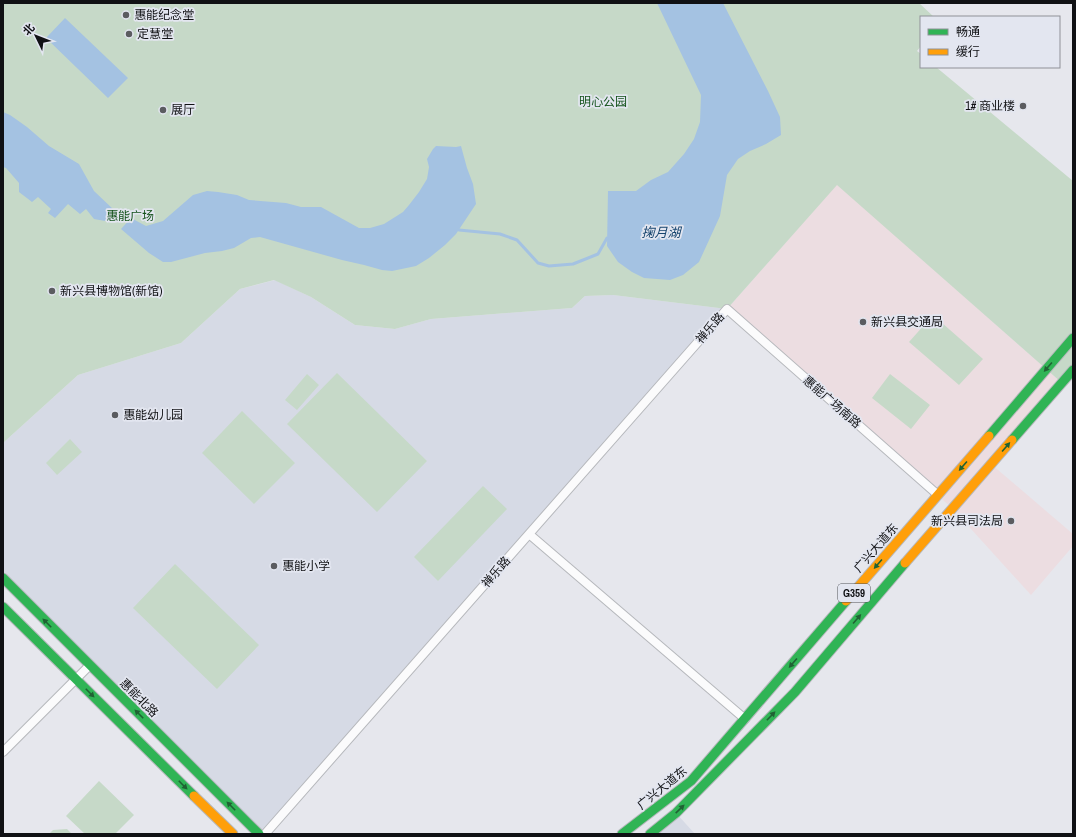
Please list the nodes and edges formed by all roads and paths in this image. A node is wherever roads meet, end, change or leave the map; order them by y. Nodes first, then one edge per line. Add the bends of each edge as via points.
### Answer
1 (727, 309) joint
2 (1073, 338) edge
3 (1073, 370) edge
4 (938, 495) junction
5 (529, 534) junction
6 (3, 578) edge
7 (3, 607) edge
8 (90, 665) junction
9 (76, 679) junction
10 (745, 719) junction
11 (3, 752) edge
12 (233, 834) edge
13 (259, 834) edge
14 (265, 834) edge
15 (622, 834) edge
16 (650, 834) edge

1 - 4 street, 惠能广场南路
1 - 5 street, 禅乐路
2 -> 4 main road, 广兴大道东 / G359
16 -> 3 main road, 广兴大道东 / G359 via 699,791 795,692
4 -> 10 main road, 广兴大道东 / G359
5 - 10 street
5 - 14 street, 禅乐路
8 -> 6 main road, 惠能北路
7 - 9 main road
8 - 9 street
13 -> 8 main road, 惠能北路
9 - 11 street
9 -> 12 main road
10 - 15 main road, 广兴大道东 / G359 via 692,781

